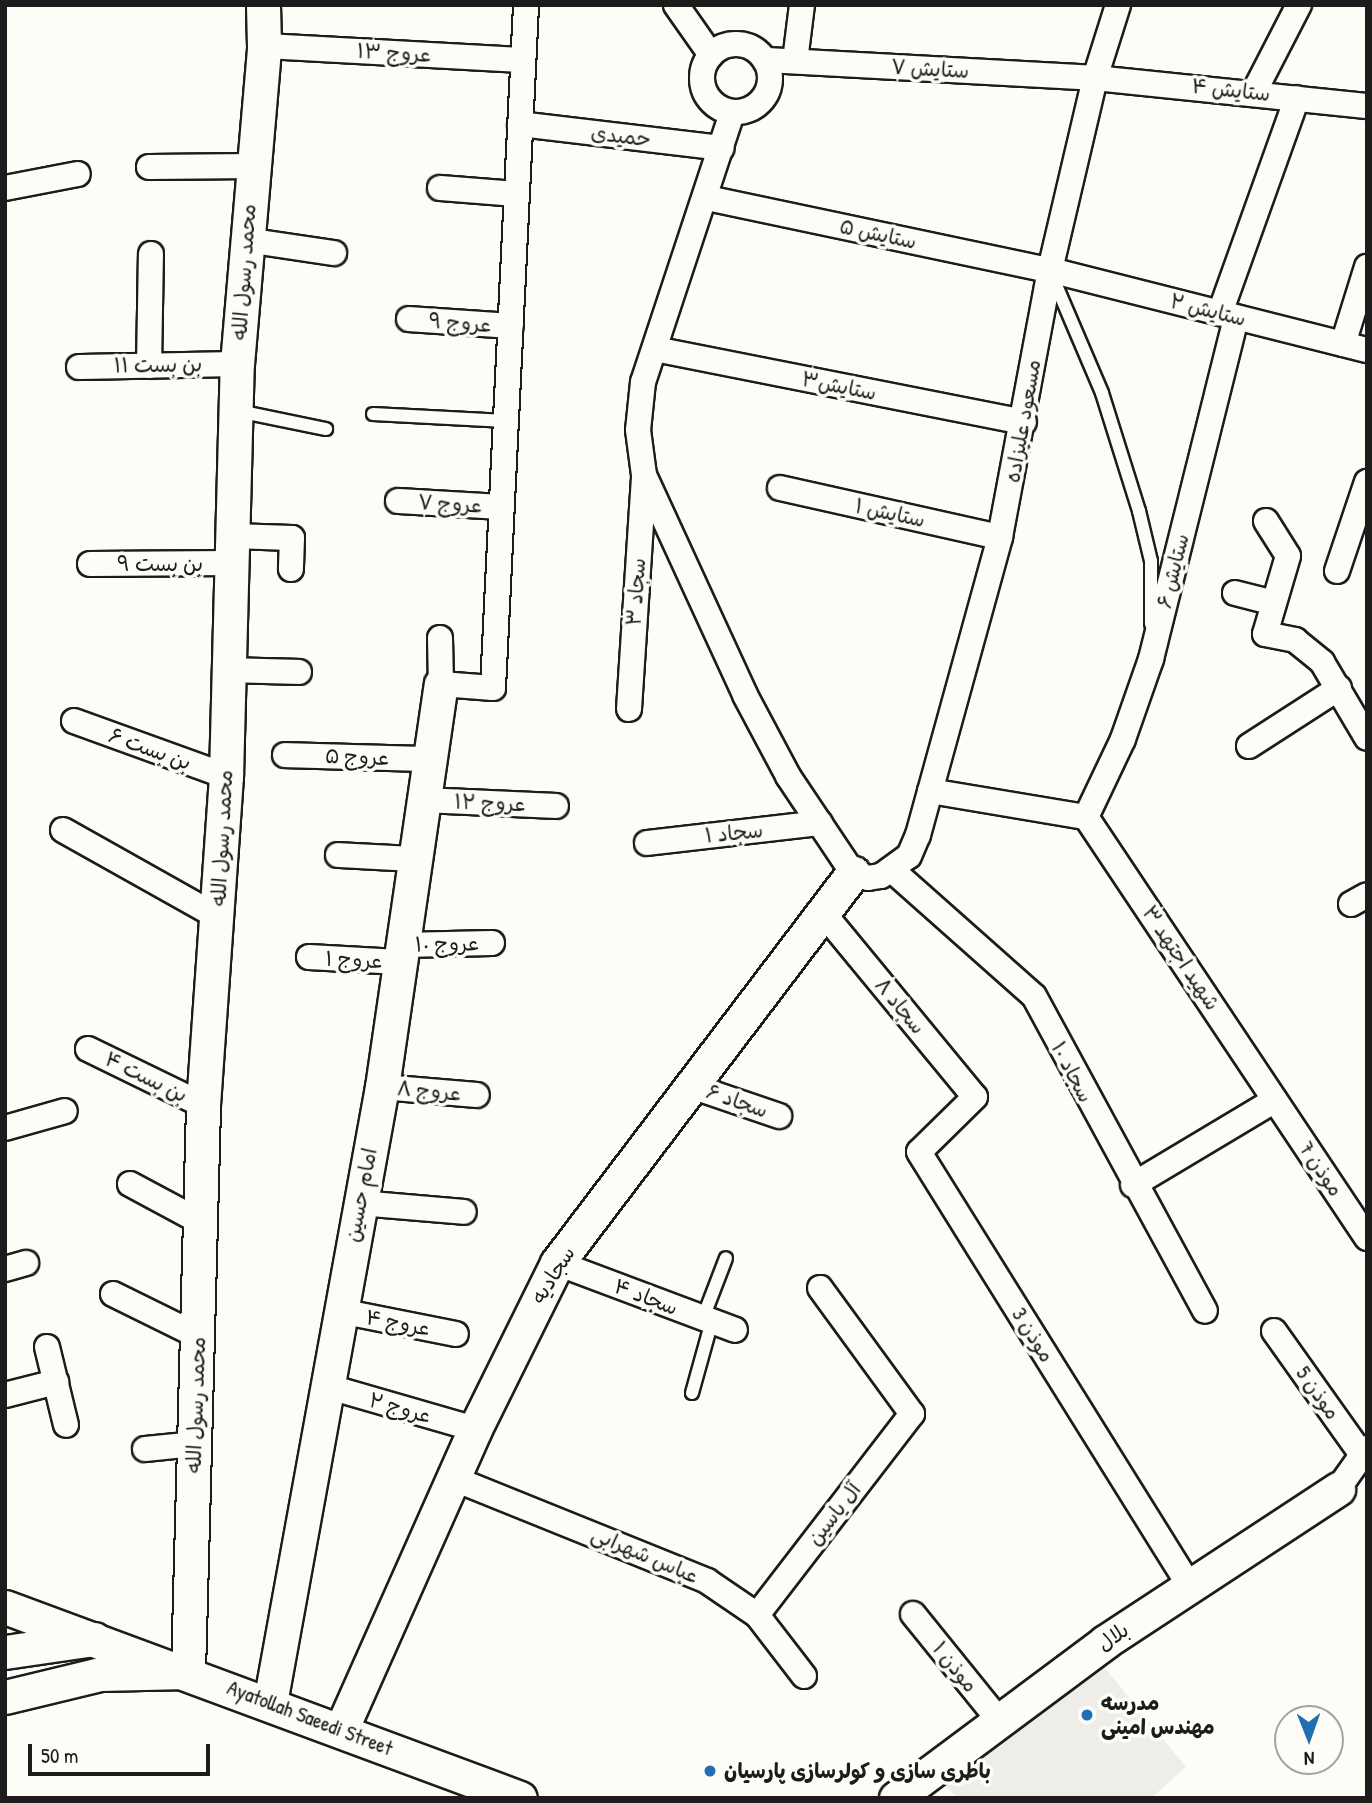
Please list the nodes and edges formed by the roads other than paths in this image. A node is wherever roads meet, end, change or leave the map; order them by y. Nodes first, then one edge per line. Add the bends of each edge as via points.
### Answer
1 (263, 5) edge
2 (526, 5) edge
3 (676, 5) edge
4 (802, 5) edge
5 (1118, 5) edge
6 (1299, 5) edge
7 (264, 46) junction
8 (711, 55) junction
9 (523, 60) junction
10 (765, 60) junction
11 (795, 61) junction
12 (1095, 78) junction
13 (1254, 92) junction
14 (1297, 98) junction
15 (1367, 106) edge
16 (732, 113) junction
17 (520, 124) junction
18 (722, 148) junction
19 (253, 166) junction
20 (149, 167) dead end
21 (78, 174) dead end
22 (5, 188) edge
23 (440, 188) dead end
24 (517, 194) junction
25 (706, 198) junction
26 (246, 240) junction
27 (334, 253) dead end
28 (151, 254) dead end
29 (1367, 267) edge
30 (1049, 270) junction
31 (1228, 315) junction
32 (409, 319) dead end
33 (510, 326) junction
34 (1355, 347) edge
35 (655, 349) junction
36 (237, 364) junction
37 (149, 366) junction
38 (79, 367) dead end
39 (236, 411) junction
40 (373, 414) dead end
41 (506, 421) junction
42 (1024, 422) junction
43 (327, 429) dead end
44 (644, 475) junction
45 (1367, 482) edge
46 (780, 488) dead end
47 (398, 501) dead end
48 (502, 507) junction
49 (1266, 521) dead end
50 (1000, 537) junction
51 (231, 550) junction
52 (90, 564) dead end
53 (291, 569) dead end
54 (1337, 571) dead end
55 (1235, 593) dead end
56 (1274, 603) junction
57 (440, 638) dead end
58 (1151, 659) junction
59 (228, 670) junction
60 (299, 672) dead end
61 (441, 684) junction
62 (1339, 688) junction
63 (629, 709) dead end
64 (74, 722) dead end
65 (1367, 738) edge
66 (1249, 746) dead end
67 (285, 755) dead end
68 (429, 759) junction
69 (226, 776) junction
70 (930, 790) junction
71 (424, 800) junction
72 (556, 806) dead end
73 (1086, 817) junction
74 (820, 823) junction
75 (63, 830) dead end
76 (647, 843) dead end
77 (338, 855) dead end
78 (415, 859) junction
79 (893, 871) junction
80 (853, 873) junction
81 (824, 914) junction
82 (218, 917) junction
83 (492, 943) dead end
84 (401, 954) junction
85 (309, 957) dead end
86 (89, 1049) dead end
87 (382, 1087) junction
88 (694, 1087) junction
89 (477, 1095) dead end
90 (975, 1097) joint
91 (1275, 1100) junction
92 (203, 1105) junction
93 (65, 1111) dead end
94 (779, 1116) dead end
95 (5, 1128) edge
96 (130, 1184) dead end
97 (1133, 1185) junction
98 (360, 1203) junction
99 (464, 1212) dead end
100 (199, 1221) junction
101 (1367, 1238) edge
102 (726, 1258) dead end
103 (557, 1263) junction
104 (820, 1288) dead end
105 (113, 1294) dead end
106 (340, 1311) junction
107 (1205, 1311) dead end
108 (717, 1323) junction
109 (1274, 1331) dead end
110 (456, 1334) dead end
111 (198, 1336) junction
112 (47, 1347) dead end
113 (56, 1382) junction
114 (326, 1386) junction
115 (692, 1393) dead end
116 (5, 1395) edge
117 (66, 1425) dead end
118 (475, 1429) junction
119 (194, 1444) junction
120 (145, 1449) dead end
121 (1365, 1451) edge
122 (455, 1479) junction
123 (1353, 1484) edge
124 (1189, 1585) junction
125 (7, 1602) edge
126 (913, 1614) dead end
127 (757, 1615) junction
128 (99, 1639) junction
129 (5, 1652) edge
130 (188, 1672) junction
131 (804, 1676) dead end
132 (5, 1696) edge
133 (270, 1703) junction
134 (998, 1719) junction
135 (341, 1730) junction
136 (520, 1798) edge
137 (896, 1798) edge

1 - 7 street, محمد رسول الله
2 - 9 street
3 - 8 street
4 - 11 street
5 - 12 street, مسعود علیزاده
6 - 13 street
7 - 9 street, عروج ۱۳
7 - 19 street, محمد رسول الله
8 - 10 street via 723,46 739,44
8 - 16 street via 703,68 706,97
9 - 17 street
10 - 11 street, ستایش ۷
10 - 16 street via 770,74 765,96 748,111
11 - 12 street, ستایش ۷
12 - 13 street, ستایش ۴
12 - 30 street, مسعود علیزاده
13 - 14 street, ستایش ۴
14 - 15 street, ستایش ۴
14 - 31 street
16 - 18 street
17 - 18 street, حمیدی
17 - 24 street
18 - 25 street
19 - 20 street
19 - 26 street, محمد رسول الله
21 - 22 street
23 - 24 street
24 - 33 street
25 - 30 street, ستایش ۵
25 - 35 street
26 - 27 street
26 - 36 street, محمد رسول الله
28 - 37 street
29 - 34 street
30 - 31 street, ستایش ۲
30 - 42 street, مسعود علیزاده
30 - 58 lane via 1102,393 1139,510 1151,561
31 - 34 street, ستایش ۲
31 - 58 street, ستایش ۶
32 - 33 street, عروج ۹
33 - 41 street
35 - 42 street, ستایش۳
35 - 44 street via 640,402
36 - 37 street, بن بست ۱۱
36 - 39 street, محمد رسول الله
37 - 38 street, بن بست ۱۱
39 - 43 lane
39 - 51 street, محمد رسول الله
40 - 41 lane
41 - 48 street
42 - 50 street, مسعود علیزاده
44 - 63 street, سجاد ۳
44 - 74 street via 745,695 788,776
45 - 54 street
46 - 50 street, ستایش ۱
47 - 48 street, عروج ۷
48 - 61 street via 493,688
49 - 56 street via 1288,556
50 - 70 street, مسعود علیزاده
51 - 52 street, بن بست ۹
51 - 53 street, بن بست ۹ via 292,538
51 - 59 street, محمد رسول الله
55 - 56 street
56 - 62 street via 1265,634 1295,639 1322,662
57 - 61 street
58 - 73 street, ستایش ۶ via 1128,726
59 - 60 street
59 - 69 street, محمد رسول الله
61 - 68 street, امام حسین
62 - 65 street
62 - 66 street
64 - 69 street, بن بست ۶
67 - 68 street, عروج ۵
68 - 71 street, امام حسین
69 - 82 street, محمد رسول الله
70 - 73 street
70 - 79 street, مسعود علیزاده via 909,856
71 - 72 street, عروج ۱۲
71 - 78 street, امام حسین
73 - 91 street, شهید اجتهد ۳
74 - 76 street, سجاد ۱
74 - 80 street
75 - 82 street
77 - 78 street
78 - 84 street, امام حسین
79 - 80 street via 868,878
79 - 97 street, سجاد ۱۰ via 1034,996
80 - 81 street, سجادیه
81 - 88 street, سجادیه
81 - 90 street, سجاد ۸
82 - 92 street, محمد رسول الله
83 - 84 street, عروج ۱۰
84 - 85 street, عروج ۱
84 - 87 street, امام حسین
86 - 92 street, بن بست ۴
87 - 89 street, عروج ۸
87 - 98 street, امام حسین
88 - 94 street, سجاد ۶
88 - 103 street, سجادیه
90 - 124 street, موذن 3 via 919,1152
91 - 97 street
91 - 101 street, موذن 7
92 - 100 street, محمد رسول الله
93 - 95 street
96 - 100 street
97 - 107 street, سجاد ۱۰
98 - 99 street
98 - 106 street, امام حسین
100 - 111 street, محمد رسول الله
102 - 108 lane
103 - 108 street, سجاد ۴
103 - 118 street, سجادیه
104 - 127 street, آل یاسین via 912,1414
105 - 111 street
106 - 110 street, عروج ۴
106 - 114 street, امام حسین
108 - 115 lane
109 - 121 street, موذن 5
111 - 119 street, محمد رسول الله
112 - 113 street
113 - 116 street
113 - 117 street
114 - 118 street, عروج ۲
114 - 133 street, امام حسین
118 - 122 street, سجادیه
119 - 120 street
119 - 130 street, محمد رسول الله
121 - 123 street
122 - 127 street, عباس شهرابی via 664,1561 707,1581
122 - 135 street, سجادیه
123 - 124 street, بلال
124 - 134 street, بلال
125 - 128 street, Ayatollah Saeedi Street
126 - 134 street, موذن ۱
127 - 131 street, عباس شهرابی
128 - 129 street
128 - 130 street, Ayatollah Saeedi Street
130 - 132 street via 100,1674
130 - 133 street, Ayatollah Saeedi Street
133 - 135 street, Ayatollah Saeedi Street
134 - 137 street, بلال
135 - 136 street, Ayatollah Saeedi Street

